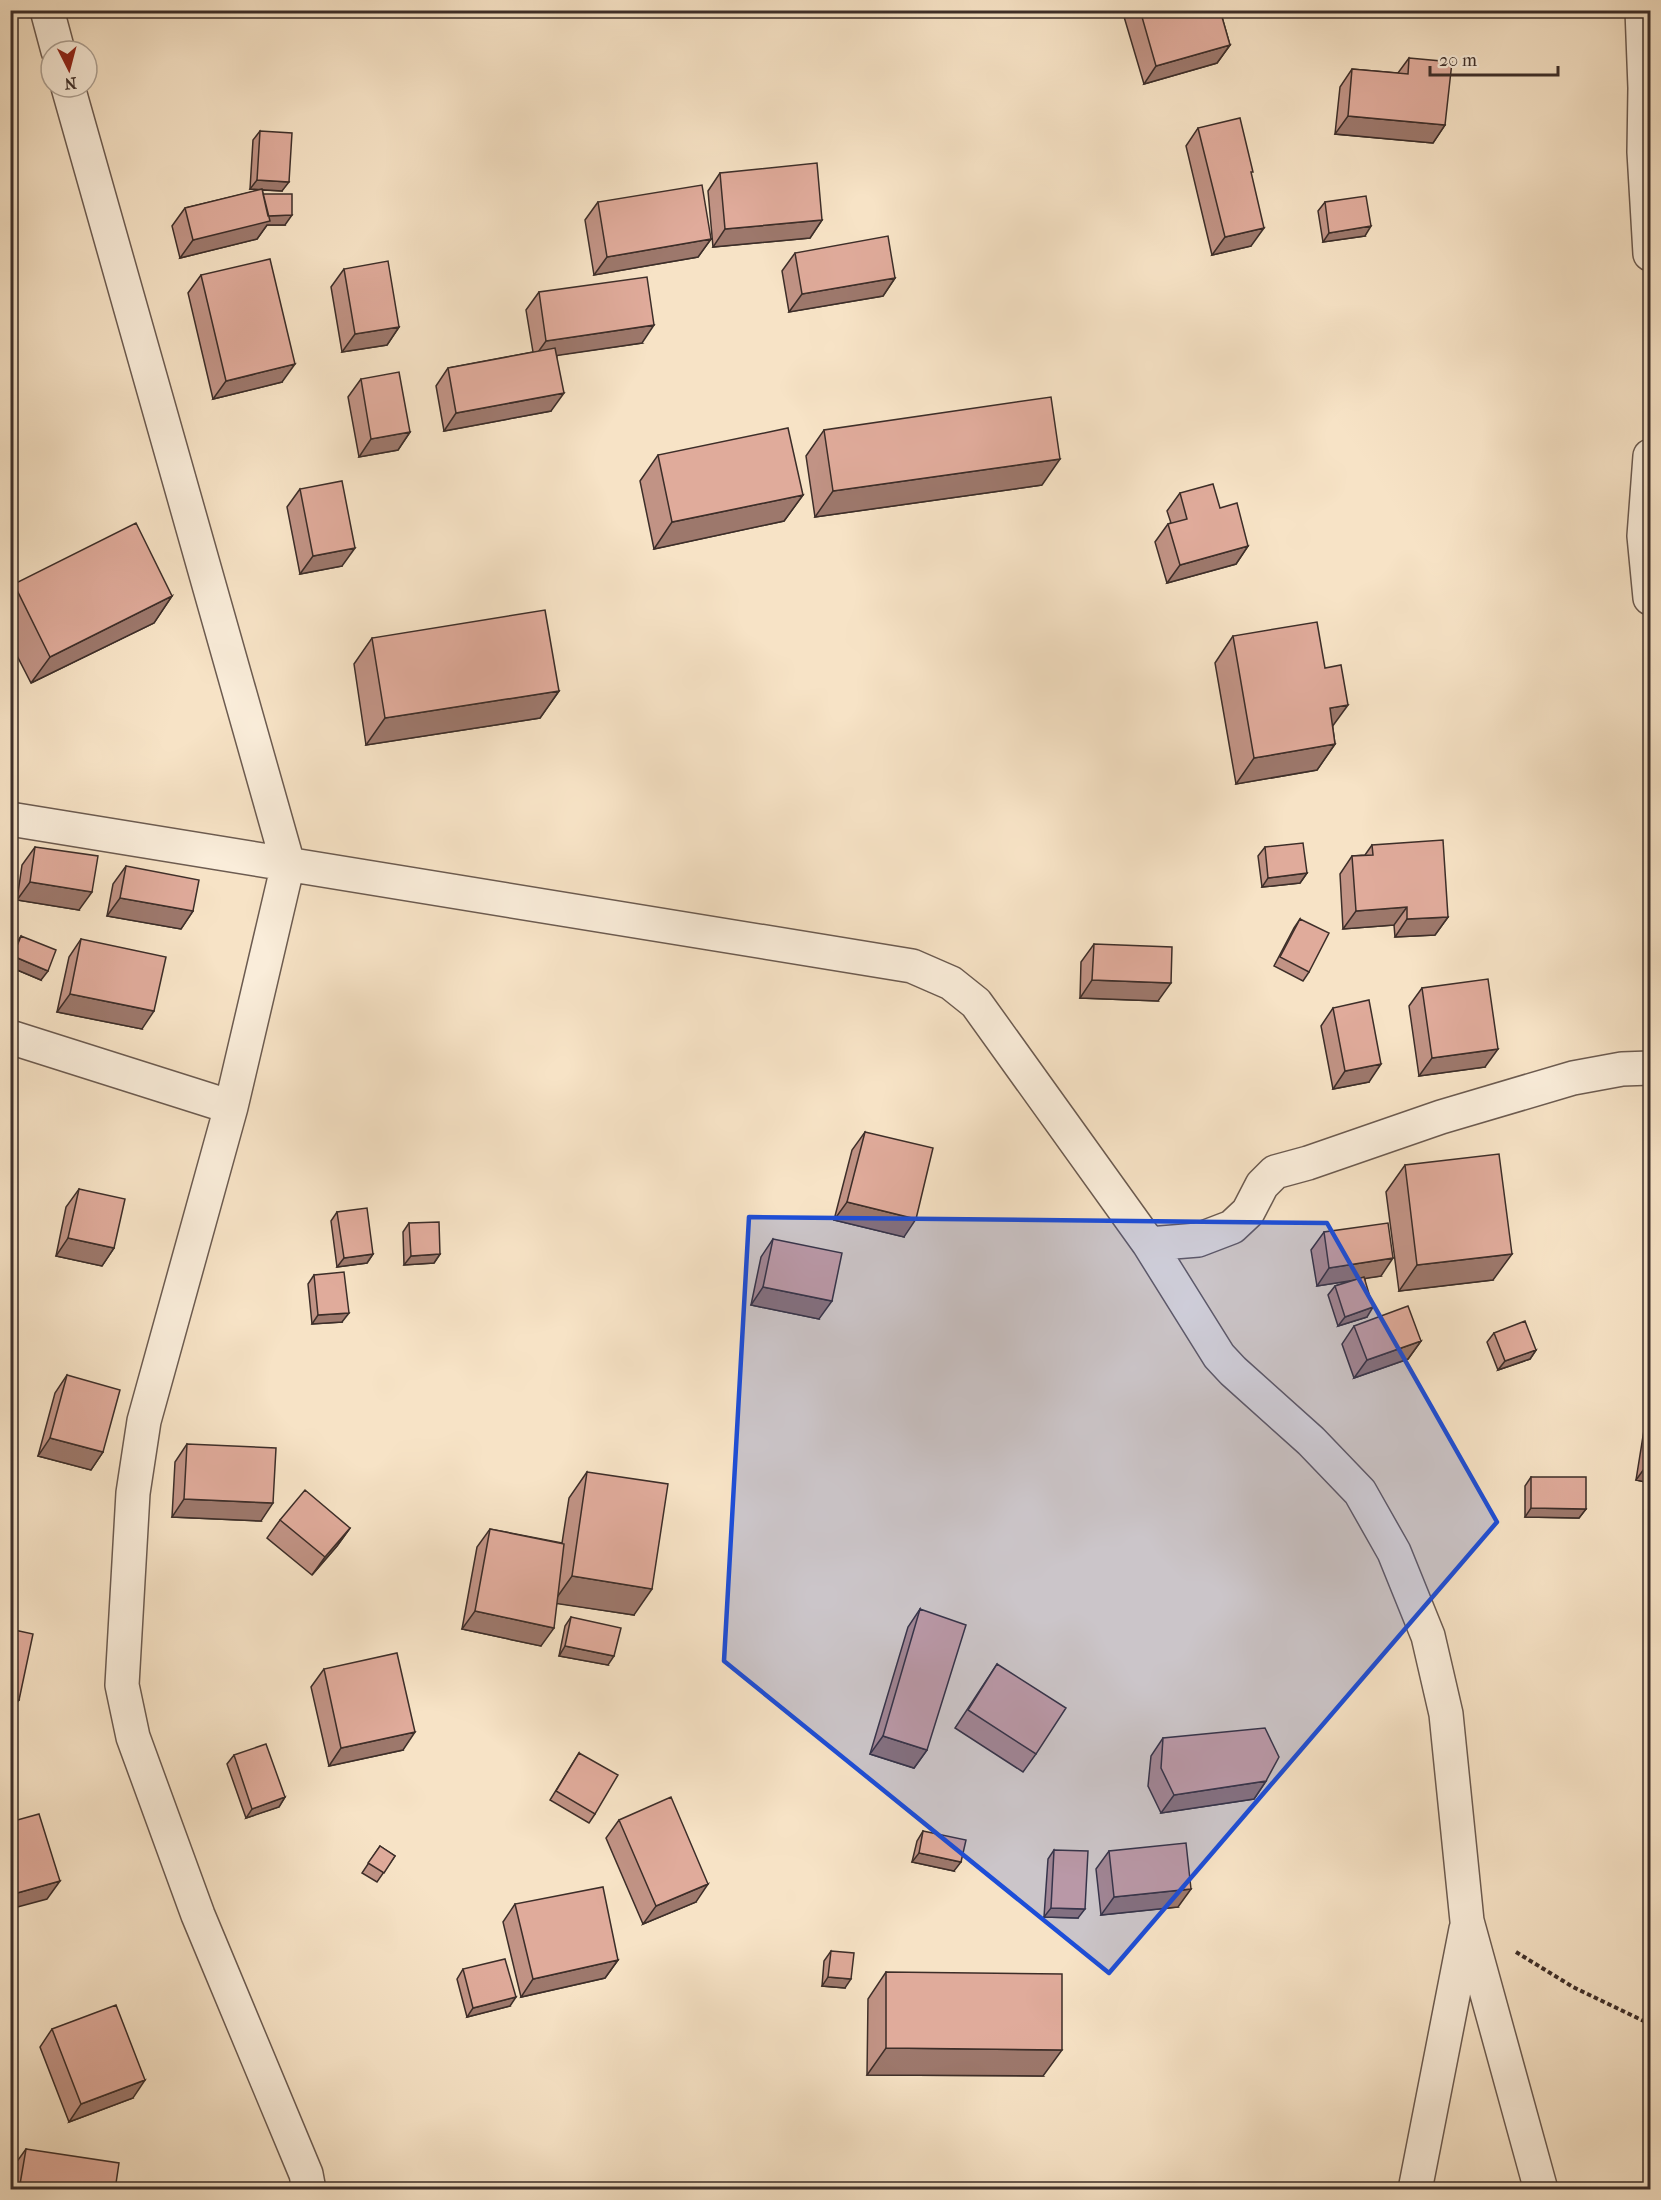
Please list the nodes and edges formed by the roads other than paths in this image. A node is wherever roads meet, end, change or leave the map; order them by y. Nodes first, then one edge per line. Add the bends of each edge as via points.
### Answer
1 (47, 10) edge
2 (1645, 14) edge
3 (55, 39) edge
4 (71, 99) edge
5 (1650, 254) edge
6 (1650, 456) edge
7 (1650, 598) edge
8 (10, 819) edge
9 (288, 864) junction
10 (10, 1037) edge
11 (1650, 1068) edge
12 (231, 1107) junction
13 (1149, 1244) junction
14 (1467, 1922) junction
15 (309, 2190) edge
16 (1415, 2190) edge
17 (1541, 2190) edge

1 - 3 street
2 - 5 street via 1644,152
4 - 9 street
6 - 7 street via 1644,536
8 - 9 street
9 - 12 street
9 - 13 street via 912,966 951,983 976,1003
10 - 12 street
11 - 13 street via 1574,1078 1275,1172 1262,1185 1248,1212 1232,1227 1198,1240
12 - 15 street via 144,1421 133,1493 122,1685 133,1737 198,1916 306,2174
13 - 14 street via 1219,1356 1360,1492 1394,1552 1428,1636 1446,1714
14 - 16 street
14 - 17 street

